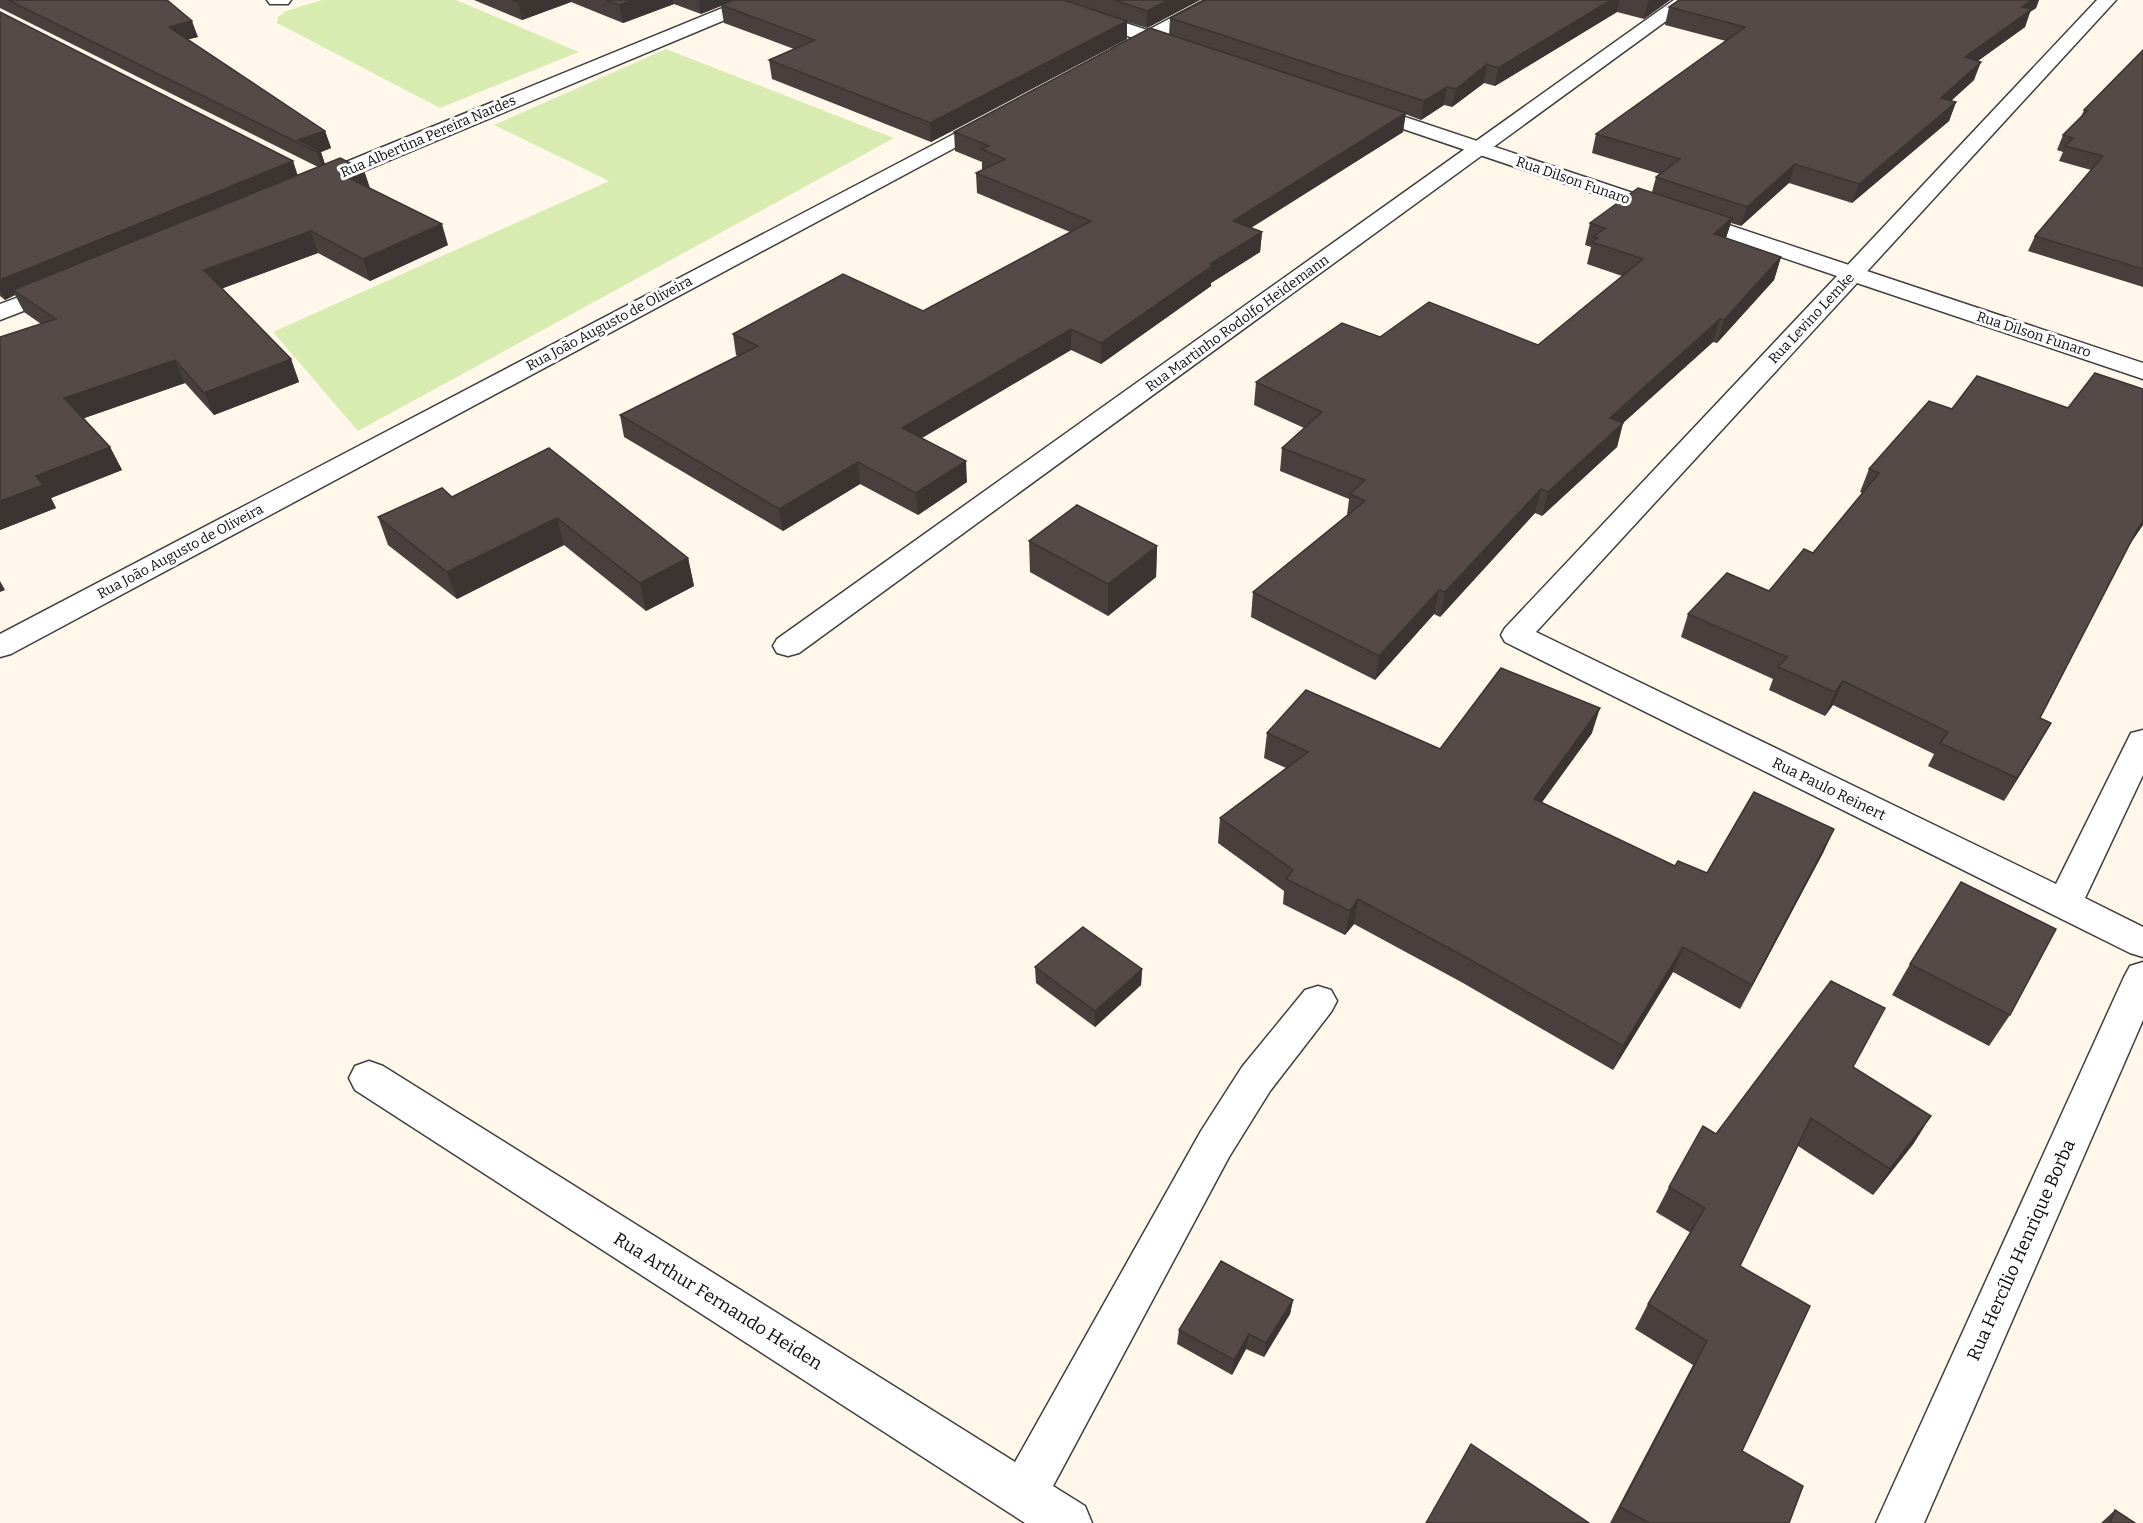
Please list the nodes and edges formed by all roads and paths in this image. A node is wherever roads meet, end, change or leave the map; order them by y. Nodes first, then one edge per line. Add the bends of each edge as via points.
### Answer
1 (757, 0) edge
2 (1037, 0) edge
3 (1218, 0) edge
4 (1686, 0) edge
5 (2108, 0) edge
6 (1149, 37) junction
7 (1204, 56) edge
8 (1096, 65) edge
9 (1348, 104) edge
10 (1011, 110) edge
11 (1480, 149) junction
12 (301, 179) edge
13 (1852, 274) junction
14 (86, 278) edge
15 (0, 314) edge
16 (2143, 371) edge
17 (1516, 635) joint
18 (788, 646) dead end
19 (0, 648) edge
20 (2143, 741) edge
21 (2064, 904) junction
22 (2143, 943) edge
23 (2143, 977) edge
24 (1318, 1001) dead end
25 (369, 1078) dead end
26 (1023, 1494) junction
27 (1068, 1523) edge
28 (1900, 1523) edge

1 - 12 street, Rua Albertina Pereira Nardes via 322,180
2 - 6 street
3 - 6 street
4 - 11 street, Rua Martinho Rodolfo Heidemann
5 - 13 street, Rua Levino Lemke
6 - 7 street
6 - 8 street
9 - 11 street, Rua Dilson Funaro
10 - 19 street, Rua João Augusto de Oliveira
11 - 13 street, Rua Dilson Funaro
11 - 18 street, Rua Martinho Rodolfo Heidemann
13 - 16 street, Rua Dilson Funaro
13 - 17 street, Rua Levino Lemke
14 - 15 street
17 - 21 street, Rua Paulo Reinert
20 - 21 street
21 - 22 street, Rua Paulo Reinert
23 - 28 street, Rua Hercílio Henrique Borba
24 - 26 street via 1256,1079 1215,1144
25 - 26 street, Rua Arthur Fernando Heiden
26 - 27 street, Rua Arthur Fernando Heiden

